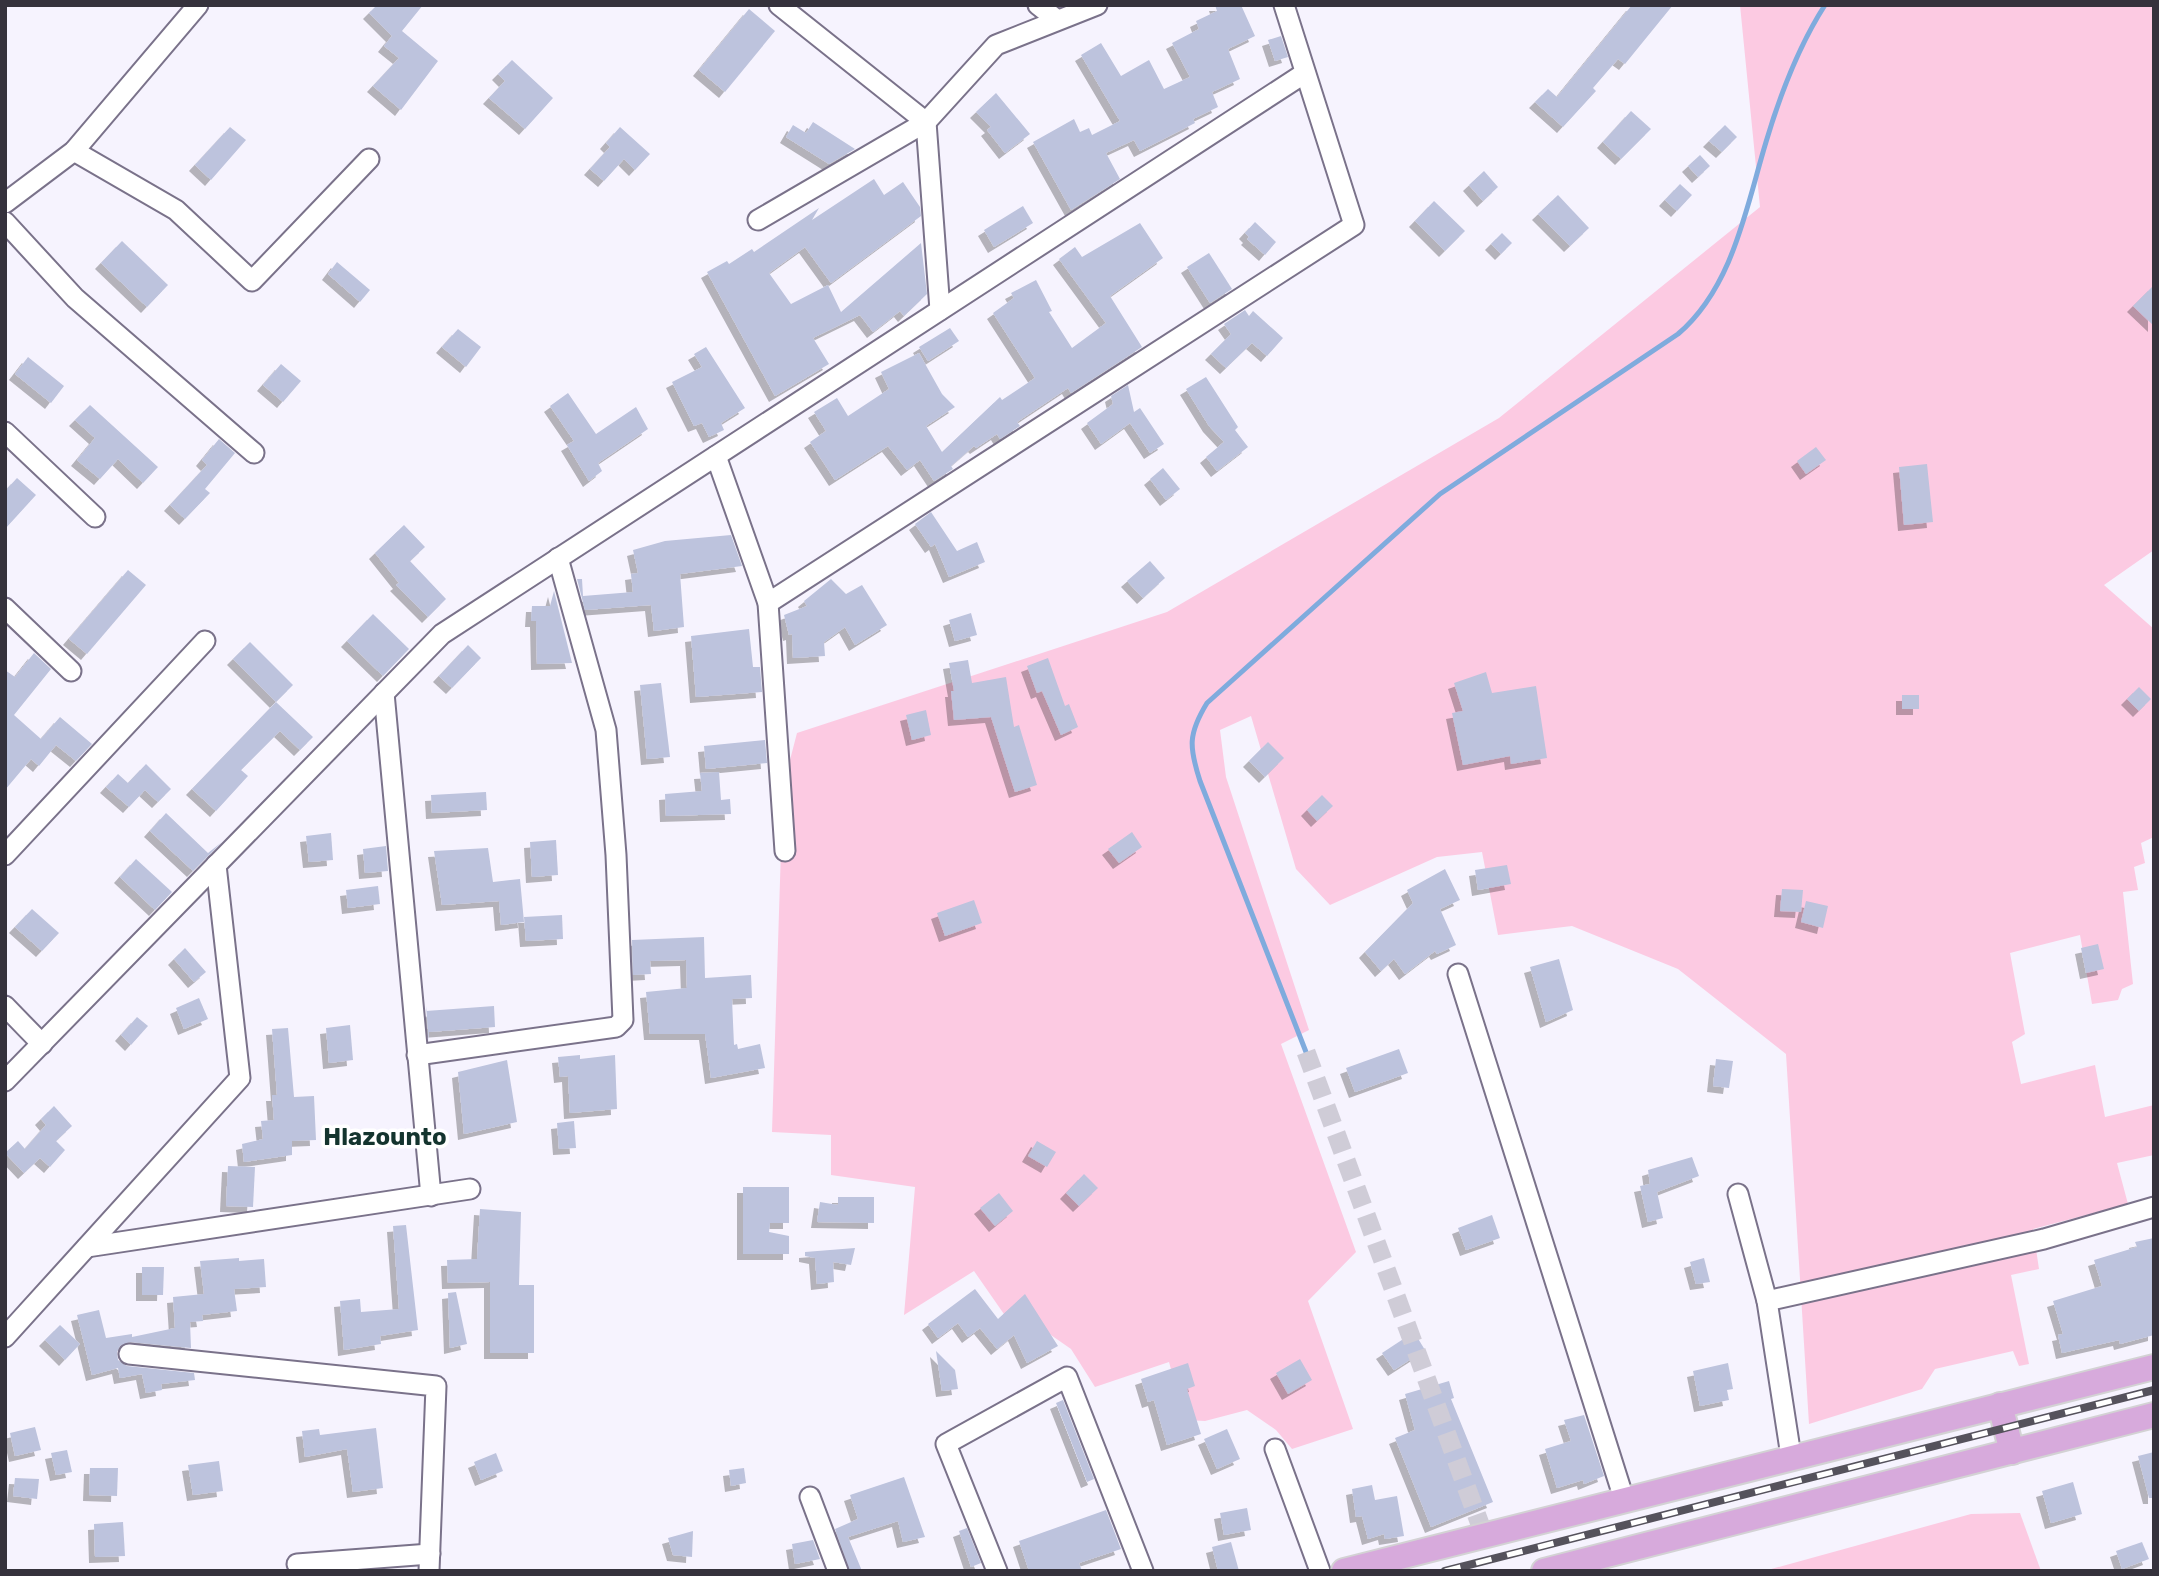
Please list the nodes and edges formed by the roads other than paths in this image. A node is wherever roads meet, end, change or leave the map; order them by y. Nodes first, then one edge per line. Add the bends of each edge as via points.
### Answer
1 (198, 5) edge
2 (779, 5) edge
3 (1038, 5) edge
4 (1097, 5) edge
5 (1284, 5) edge
6 (1056, 19) junction
7 (1305, 73) junction
8 (926, 122) junction
9 (74, 151) junction
10 (369, 159) dead end
11 (6, 199) edge
12 (758, 220) dead end
13 (5, 222) edge
14 (940, 310) junction
15 (12, 438) edge
16 (254, 453) dead end
17 (716, 456) junction
18 (5, 460) edge
19 (95, 517) dead end
20 (558, 558) junction
21 (768, 603) junction
22 (5, 608) edge
23 (205, 640) dead end
24 (71, 671) dead end
25 (384, 693) junction
26 (785, 851) dead end
27 (5, 855) edge
28 (216, 865) junction
29 (1458, 974) dead end
30 (5, 1006) edge
31 (42, 1044) junction
32 (416, 1055) junction
33 (5, 1081) edge
34 (470, 1189) dead end
35 (1738, 1194) dead end
36 (431, 1196) junction
37 (2154, 1207) edge
38 (87, 1247) junction
39 (1767, 1301) junction
40 (5, 1337) edge
41 (129, 1354) dead end
42 (2154, 1367) edge
43 (2000, 1405) junction
44 (2154, 1415) edge
45 (1275, 1449) dead end
46 (2012, 1452) junction
47 (1791, 1456) junction
48 (810, 1497) dead end
49 (1624, 1499) junction
50 (430, 1562) edge
51 (297, 1564) dead end
52 (838, 1571) edge
53 (997, 1571) edge
54 (1143, 1571) edge
55 (1320, 1571) edge
56 (1344, 1571) edge
57 (1544, 1571) edge

1 - 9 street
2 - 8 street
3 - 6 street
4 - 6 street
5 - 7 street
6 - 8 street via 996,45
7 - 14 street
7 - 21 street via 1354,225
8 - 12 street
8 - 14 street
9 - 10 street via 176,211 252,281
9 - 11 street
13 - 16 street via 75,298
14 - 17 street
15 - 18 street
15 - 19 street
17 - 20 street
17 - 21 street
20 - 25 street via 442,634
20 - 32 street via 606,730 624,1020 616,1027
21 - 26 street
22 - 24 street
23 - 27 street
25 - 28 street
25 - 32 street
28 - 31 street
28 - 38 street via 240,1078
29 - 49 street
30 - 31 street
31 - 33 street
32 - 36 street
34 - 36 street
35 - 39 street
36 - 38 street
37 - 39 street via 2044,1239
38 - 40 street
39 - 47 street
41 - 50 street via 436,1387
42 - 43 main road
43 - 46 main road
43 - 47 main road
44 - 46 main road
45 - 55 street
46 - 57 main road
47 - 49 main road
48 - 52 street
49 - 56 main road
50 - 51 street
53 - 54 street via 946,1444 1067,1377

